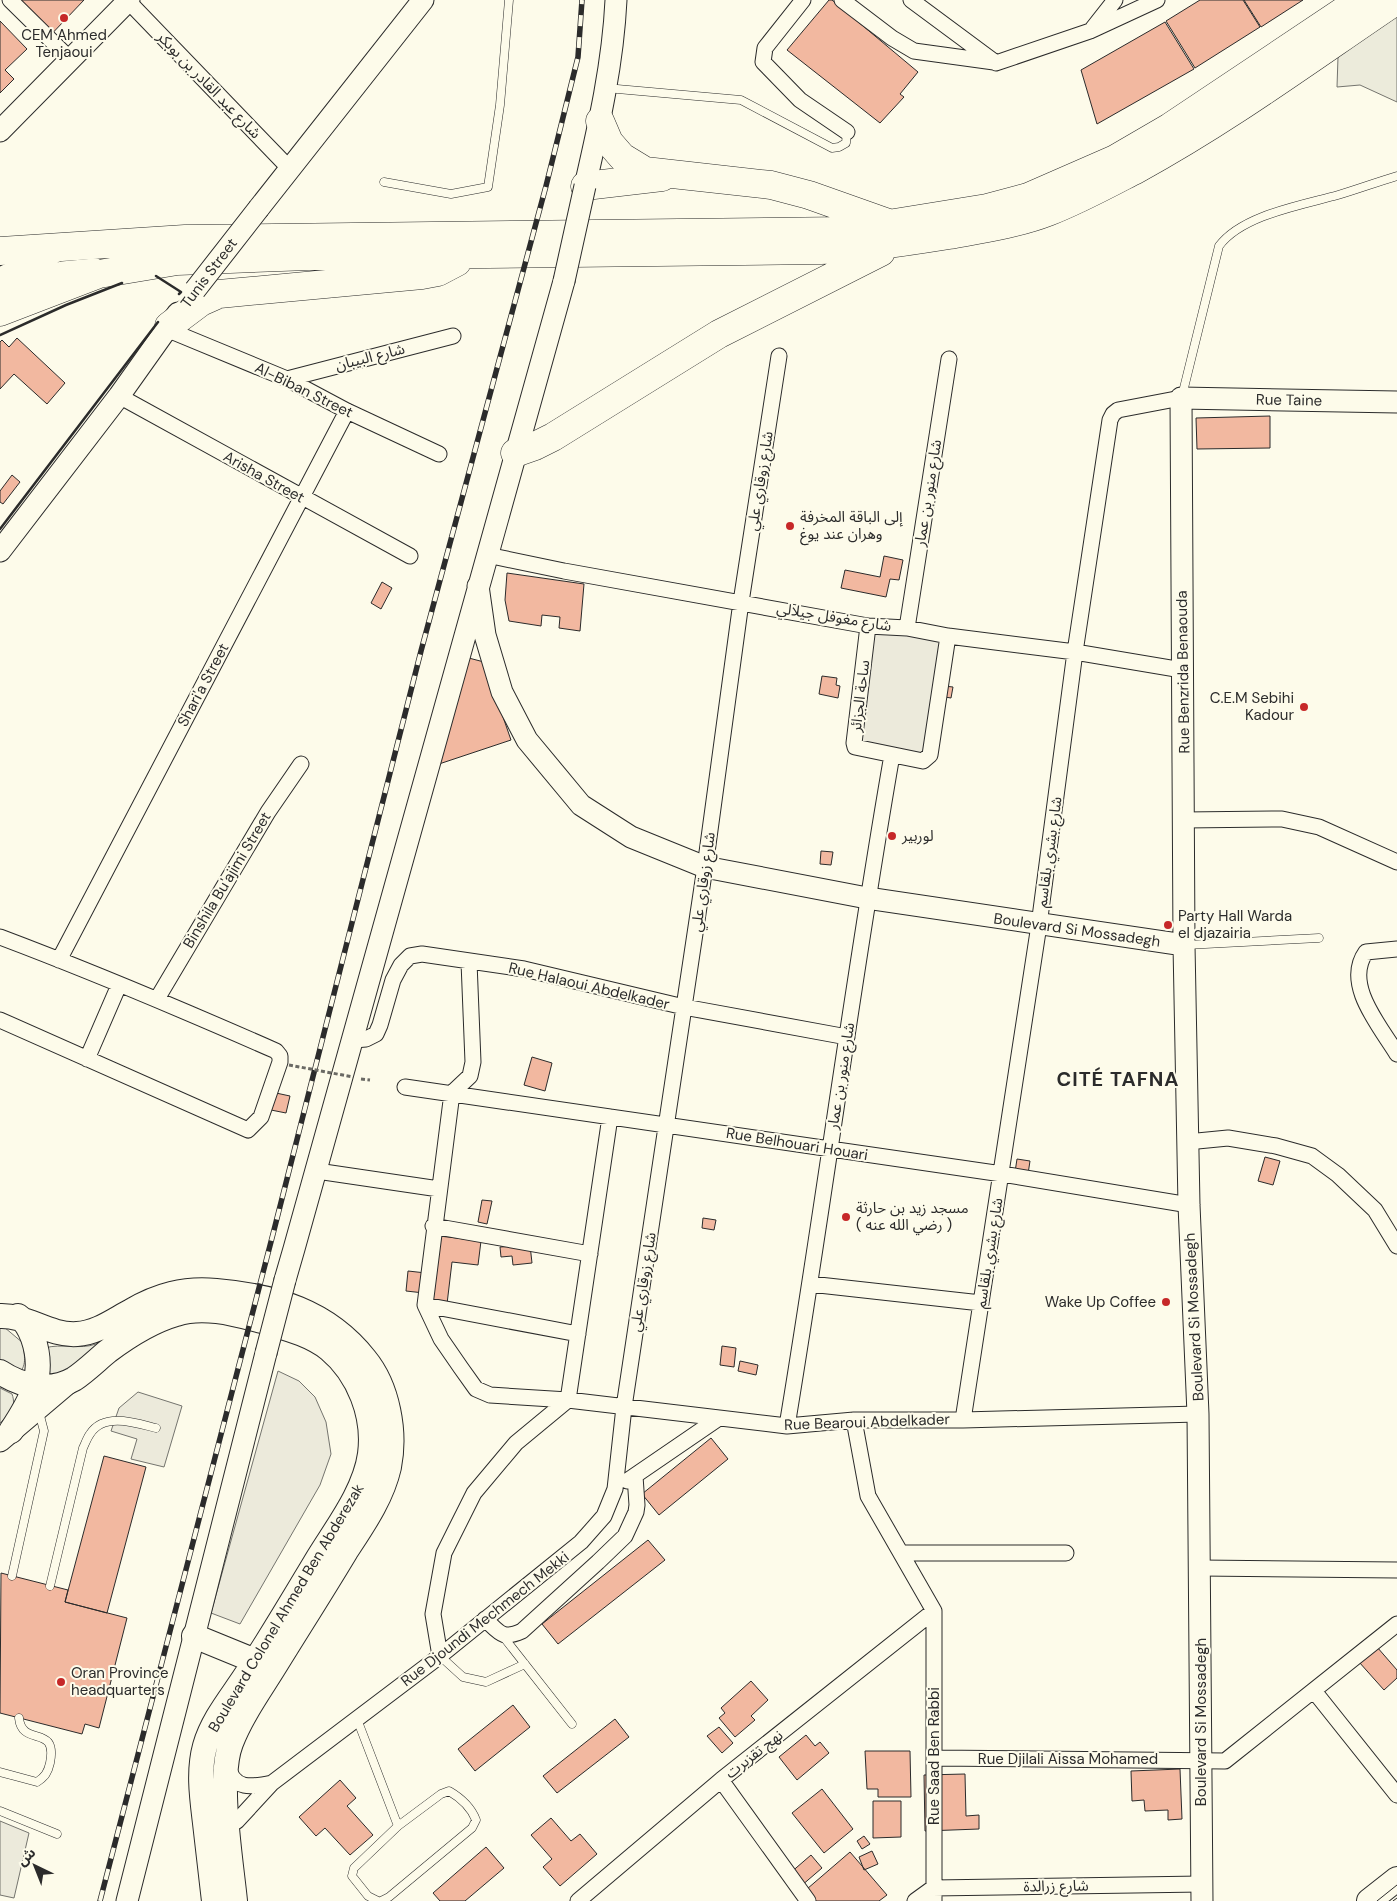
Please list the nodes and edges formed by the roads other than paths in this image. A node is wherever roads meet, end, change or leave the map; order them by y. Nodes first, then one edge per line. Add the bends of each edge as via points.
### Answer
1 (10, 0) edge
2 (423, 0) edge
3 (509, 0) edge
4 (616, 0) edge
5 (803, 0) edge
6 (842, 0) edge
7 (911, 0) edge
8 (1115, 0) edge
9 (1157, 0) edge
10 (1360, 0) edge
11 (1397, 0) edge
12 (129, 1) edge
13 (1090, 31) junction
14 (71, 60) junction
15 (996, 63) junction
16 (605, 88) junction
17 (600, 121) junction
18 (0, 131) edge
19 (847, 132) joint
20 (289, 168) junction
21 (676, 176) junction
22 (1397, 176) edge
23 (384, 182) dead end
24 (585, 186) junction
25 (895, 234) junction
26 (77, 245) junction
27 (0, 251) edge
28 (471, 255) junction
29 (177, 261) junction
30 (0, 278) edge
31 (0, 290) edge
32 (0, 312) edge
33 (168, 328) junction
34 (453, 336) dead end
35 (779, 356) dead end
36 (949, 359) dead end
37 (287, 379) junction
38 (119, 396) junction
39 (1182, 398) junction
40 (1397, 402) edge
41 (347, 411) junction
42 (515, 453) junction
43 (439, 454) dead end
44 (302, 497) junction
45 (0, 551) edge
46 (487, 555) junction
47 (410, 556) dead end
48 (478, 586) junction
49 (741, 602) junction
50 (868, 626) junction
51 (907, 628) junction
52 (948, 636) junction
53 (1075, 652) junction
54 (1182, 670) junction
55 (892, 755) junction
56 (301, 764) dead end
57 (1184, 820) junction
58 (1397, 862) edge
59 (705, 867) junction
60 (867, 898) junction
61 (1039, 925) junction
62 (0, 937) edge
63 (1319, 938) dead end
64 (1184, 945) junction
65 (1397, 949) edge
66 (60, 960) junction
67 (469, 962) junction
68 (119, 985) junction
69 (157, 998) junction
70 (684, 1007) junction
71 (0, 1020) edge
72 (847, 1037) junction
73 (354, 1040) junction
74 (1397, 1054) edge
75 (87, 1059) junction
76 (405, 1086) dead end
77 (452, 1093) junction
78 (610, 1117) junction
79 (666, 1123) junction
80 (1188, 1142) junction
81 (830, 1149) junction
82 (317, 1171) junction
83 (1002, 1174) junction
84 (438, 1189) junction
85 (1189, 1205) junction
86 (434, 1226) junction
87 (1397, 1246) edge
88 (590, 1254) junction
89 (810, 1284) junction
90 (981, 1303) junction
91 (0, 1304) edge
92 (425, 1305) junction
93 (11, 1318) edge
94 (578, 1334) junction
95 (0, 1372) edge
96 (37, 1397) junction
97 (568, 1400) junction
98 (624, 1407) junction
99 (1198, 1414) junction
100 (720, 1418) junction
101 (854, 1420) junction
102 (963, 1420) junction
103 (787, 1426) junction
104 (156, 1428) dead end
105 (6, 1436) edge
106 (635, 1476) junction
107 (615, 1489) junction
108 (901, 1553) junction
109 (1066, 1553) dead end
110 (1200, 1568) junction
111 (1397, 1570) edge
112 (12, 1576) dead end
113 (50, 1586) dead end
114 (934, 1611) junction
115 (485, 1619) junction
116 (1397, 1624) edge
117 (502, 1635) junction
118 (194, 1636) junction
119 (440, 1656) junction
120 (255, 1661) junction
121 (525, 1664) junction
122 (1314, 1691) junction
123 (19, 1718) dead end
124 (357, 1719) junction
125 (572, 1724) dead end
126 (934, 1758) junction
127 (1201, 1760) junction
128 (227, 1762) junction
129 (0, 1772) edge
130 (721, 1780) junction
131 (272, 1783) junction
132 (1397, 1795) edge
133 (0, 1811) edge
134 (217, 1826) junction
135 (398, 1826) junction
136 (57, 1834) dead end
137 (1397, 1880) edge
138 (1202, 1892) edge
139 (934, 1894) edge
140 (127, 1901) edge
141 (214, 1901) edge
142 (235, 1901) edge
143 (380, 1901) edge
144 (578, 1901) edge
145 (808, 1901) edge
146 (915, 1901) edge
147 (1369, 1901) edge

1 - 14 street
2 - 20 main road, Tunis Street
3 - 23 lane via 500,106 488,187 451,194
4 - 16 main road via 615,31
5 - 19 street via 765,48 763,62 800,100
6 - 15 street via 914,51
7 - 15 street
8 - 13 street
9 - 13 street
10 - 25 highway via 1170,127 1115,159 1028,197
11 - 25 highway via 1224,117 1170,151 1086,196 1010,223
12 - 14 main road
12 - 20 street, شارع عبد القادر بن بوبكر
13 - 15 street
14 - 18 main road
16 - 17 main road
16 - 19 lane via 741,100 832,148 846,143
17 - 21 highway via 609,142 622,157 645,171
17 - 24 main road
20 - 33 main road, Tunis Street, bridge
21 - 24 highway
21 - 25 highway via 771,185 809,195
22 - 39 lane via 1268,215 1240,227 1224,239 1219,246
24 - 42 main road, bridge via 564,281
25 - 26 highway via 845,231 185,239
25 - 28 highway via 859,248 822,250
25 - 42 highway via 719,334 553,437
26 - 27 highway
26 - 30 main road via 54,252
28 - 29 highway
28 - 33 highway via 430,274 219,294 202,302
29 - 31 main road via 62,272
29 - 32 highway via 99,274
33 - 37 street, Al-Biban Street
33 - 38 main road, Tunis Street
34 - 37 street, شارع البيبان
35 - 49 street, شارع زوقاري علي
36 - 51 street, شارع منور بن عمار
37 - 41 street, Al-Biban Street
38 - 44 street, Arisha Street
38 - 45 main road, Tunis Street
39 - 40 main road, Rue Taine
39 - 53 street, شارع بشري بلقاسم via 1118,410 1110,420
39 - 54 main road, Rue Benzrida Benaouda
41 - 43 street, Al-Biban Street
41 - 44 street, Shari'a Street
42 - 46 main road
44 - 47 street, Arisha Street
44 - 66 street, Shari'a Street
46 - 48 main road
46 - 49 street, شارع مغوفل جيلالي
48 - 59 main road, Boulevard Si Mossadegh via 485,635 502,692 527,740 581,805 631,837
48 - 73 main road
49 - 50 street, شارع مغوفل جيلالي
49 - 59 street, شارع زوقاري علي
50 - 51 street, شارع مغوفل جيلالي
50 - 55 street, ساحة الجزائر via 854,743 859,748
51 - 52 street, شارع مغوفل جيلالي
52 - 53 street, شارع مغوفل جيلالي
52 - 55 street, ساحة الجزائر via 930,755 923,761
53 - 54 street, شارع مغوفل جيلالي
53 - 61 street, شارع بشري بلقاسم
54 - 57 main road, Rue Benzrida Benaouda
55 - 60 street, شارع منور بن عمار
56 - 69 street, Binshila Bu'ajimi Street via 268,812
57 - 58 street via 1282,819 1319,827
57 - 64 main road, Rue Benzrida Benaouda
59 - 60 main road, Boulevard Si Mossadegh
59 - 70 street, شارع زوقاري علي
60 - 61 main road, Boulevard Si Mossadegh
60 - 72 street, شارع منور بن عمار
61 - 64 main road, Boulevard Si Mossadegh
61 - 83 street, شارع بشري بلقاسم
62 - 66 street
63 - 64 lane
64 - 80 main road, Boulevard Si Mossadegh
65 - 74 street via 1366,952 1357,974 1360,992
66 - 68 street
67 - 70 street, Rue Halaoui Abdelkader via 524,969
67 - 73 street, Rue Halaoui Abdelkader via 422,954 410,956 393,980 376,1034
67 - 77 street via 473,1062 470,1076
68 - 69 street
68 - 75 street
69 - 75 street via 276,1051 280,1056 261,1116 255,1125 248,1130
70 - 72 street, Rue Halaoui Abdelkader
70 - 79 street, شارع زوقاري علي
71 - 75 street
72 - 81 street, شارع منور بن عمار
73 - 82 main road
76 - 77 street, Rue Belhouari Houari
77 - 78 street, Rue Belhouari Houari
77 - 84 street
78 - 79 street, Rue Belhouari Houari
78 - 88 street
79 - 81 street, Rue Belhouari Houari
79 - 98 street, شارع زوقاري علي
80 - 85 main road, Boulevard Si Mossadegh
80 - 87 street via 1228,1138 1312,1156 1338,1175 1374,1210
81 - 83 street, Rue Belhouari Houari
81 - 89 street, شارع منور بن عمار
82 - 84 street
82 - 118 main road, bridge via 285,1280
83 - 85 street, Rue Belhouari Houari
83 - 90 street, شارع بشري بلقاسم
84 - 86 street
85 - 99 main road, Boulevard Si Mossadegh
86 - 88 street
86 - 92 street
88 - 94 street
89 - 90 street
89 - 103 street, شارع منور بن عمار
90 - 102 street, شارع بشري بلقاسم
91 - 93 main road, Boulevard Colonel Ahmed Ben Abderezak
92 - 94 street
92 - 97 street, Rue Bearoui Abdelkader via 441,1338 476,1389 490,1396
93 - 96 main road via 30,1331 35,1345
93 - 128 main road, Boulevard Colonel Ahmed Ben Abderezak via 77,1334 95,1330 167,1293 188,1290 236,1293 290,1305 321,1320 356,1348 379,1381 391,1429 389,1467 384,1483 360,1530 238,1727
94 - 97 street
95 - 96 main road via 21,1383
96 - 105 main road via 30,1401
96 - 112 lane via 44,1431
96 - 120 main road, Boulevard Colonel Ahmed Ben Abderezak via 53,1386 74,1379 108,1351 150,1325 190,1310 236,1314 290,1329 328,1348 344,1363 368,1408 370,1455 345,1514
97 - 98 street, Rue Bearoui Abdelkader
97 - 119 street via 516,1443 474,1493 444,1553 433,1614
98 - 100 street, Rue Bearoui Abdelkader
98 - 107 street, Rue Djoundi Mechmech Mekki
99 - 102 street, Rue Bearoui Abdelkader
99 - 110 main road, Boulevard Si Mossadegh
100 - 103 street, Rue Bearoui Abdelkader
100 - 106 street
101 - 102 street, Rue Bearoui Abdelkader
101 - 103 street, Rue Bearoui Abdelkader
101 - 108 street via 868,1496
104 - 113 lane via 129,1421 108,1421 91,1432 83,1448
106 - 107 street
106 - 117 street via 636,1512 625,1536 522,1631 509,1637
107 - 115 street, Rue Djoundi Mechmech Mekki via 604,1516 581,1542
108 - 109 street
108 - 114 street
110 - 111 street
110 - 127 main road, Boulevard Si Mossadegh
114 - 126 street, Rue Saad Ben Rabbi
114 - 130 street, نهج تقزيرت
115 - 117 street
115 - 119 street, Rue Djoundi Mechmech Mekki
116 - 122 street, Rue Djilali Aissa Mohamed
117 - 121 lane
118 - 120 main road
118 - 140 main road
119 - 121 lane via 463,1677 486,1682
119 - 124 street, Rue Djoundi Mechmech Mekki
120 - 134 main road, Boulevard Colonel Ahmed Ben Abderezak via 222,1711 206,1745 201,1781
121 - 125 lane
122 - 127 street, Rue Djilali Aissa Mohamed via 1225,1761
122 - 132 street
123 - 129 lane via 20,1727 25,1732 50,1744 48,1770 37,1782
124 - 131 street, Rue Djoundi Mechmech Mekki
124 - 135 lane
126 - 127 street, Rue Djilali Aissa Mohamed
126 - 139 street, Rue Saad Ben Rabbi
127 - 138 main road, Boulevard Si Mossadegh
128 - 131 street via 232,1778 245,1786
128 - 134 main road, Boulevard Colonel Ahmed Ben Abderezak
130 - 144 street, نهج تقزيرت
130 - 145 street
131 - 134 street, Rue Djoundi Mechmech Mekki via 246,1814 237,1821
133 - 136 lane
134 - 141 main road, Boulevard Colonel Ahmed Ben Abderezak
134 - 142 main road, Boulevard Colonel Ahmed Ben Abderezak
135 - 143 lane via 354,1868 352,1876 368,1896
135 - 143 lane via 440,1794 449,1791 473,1812 476,1820 472,1828
137 - 147 main road
138 - 139 street, شارع زرالدة
139 - 146 street

